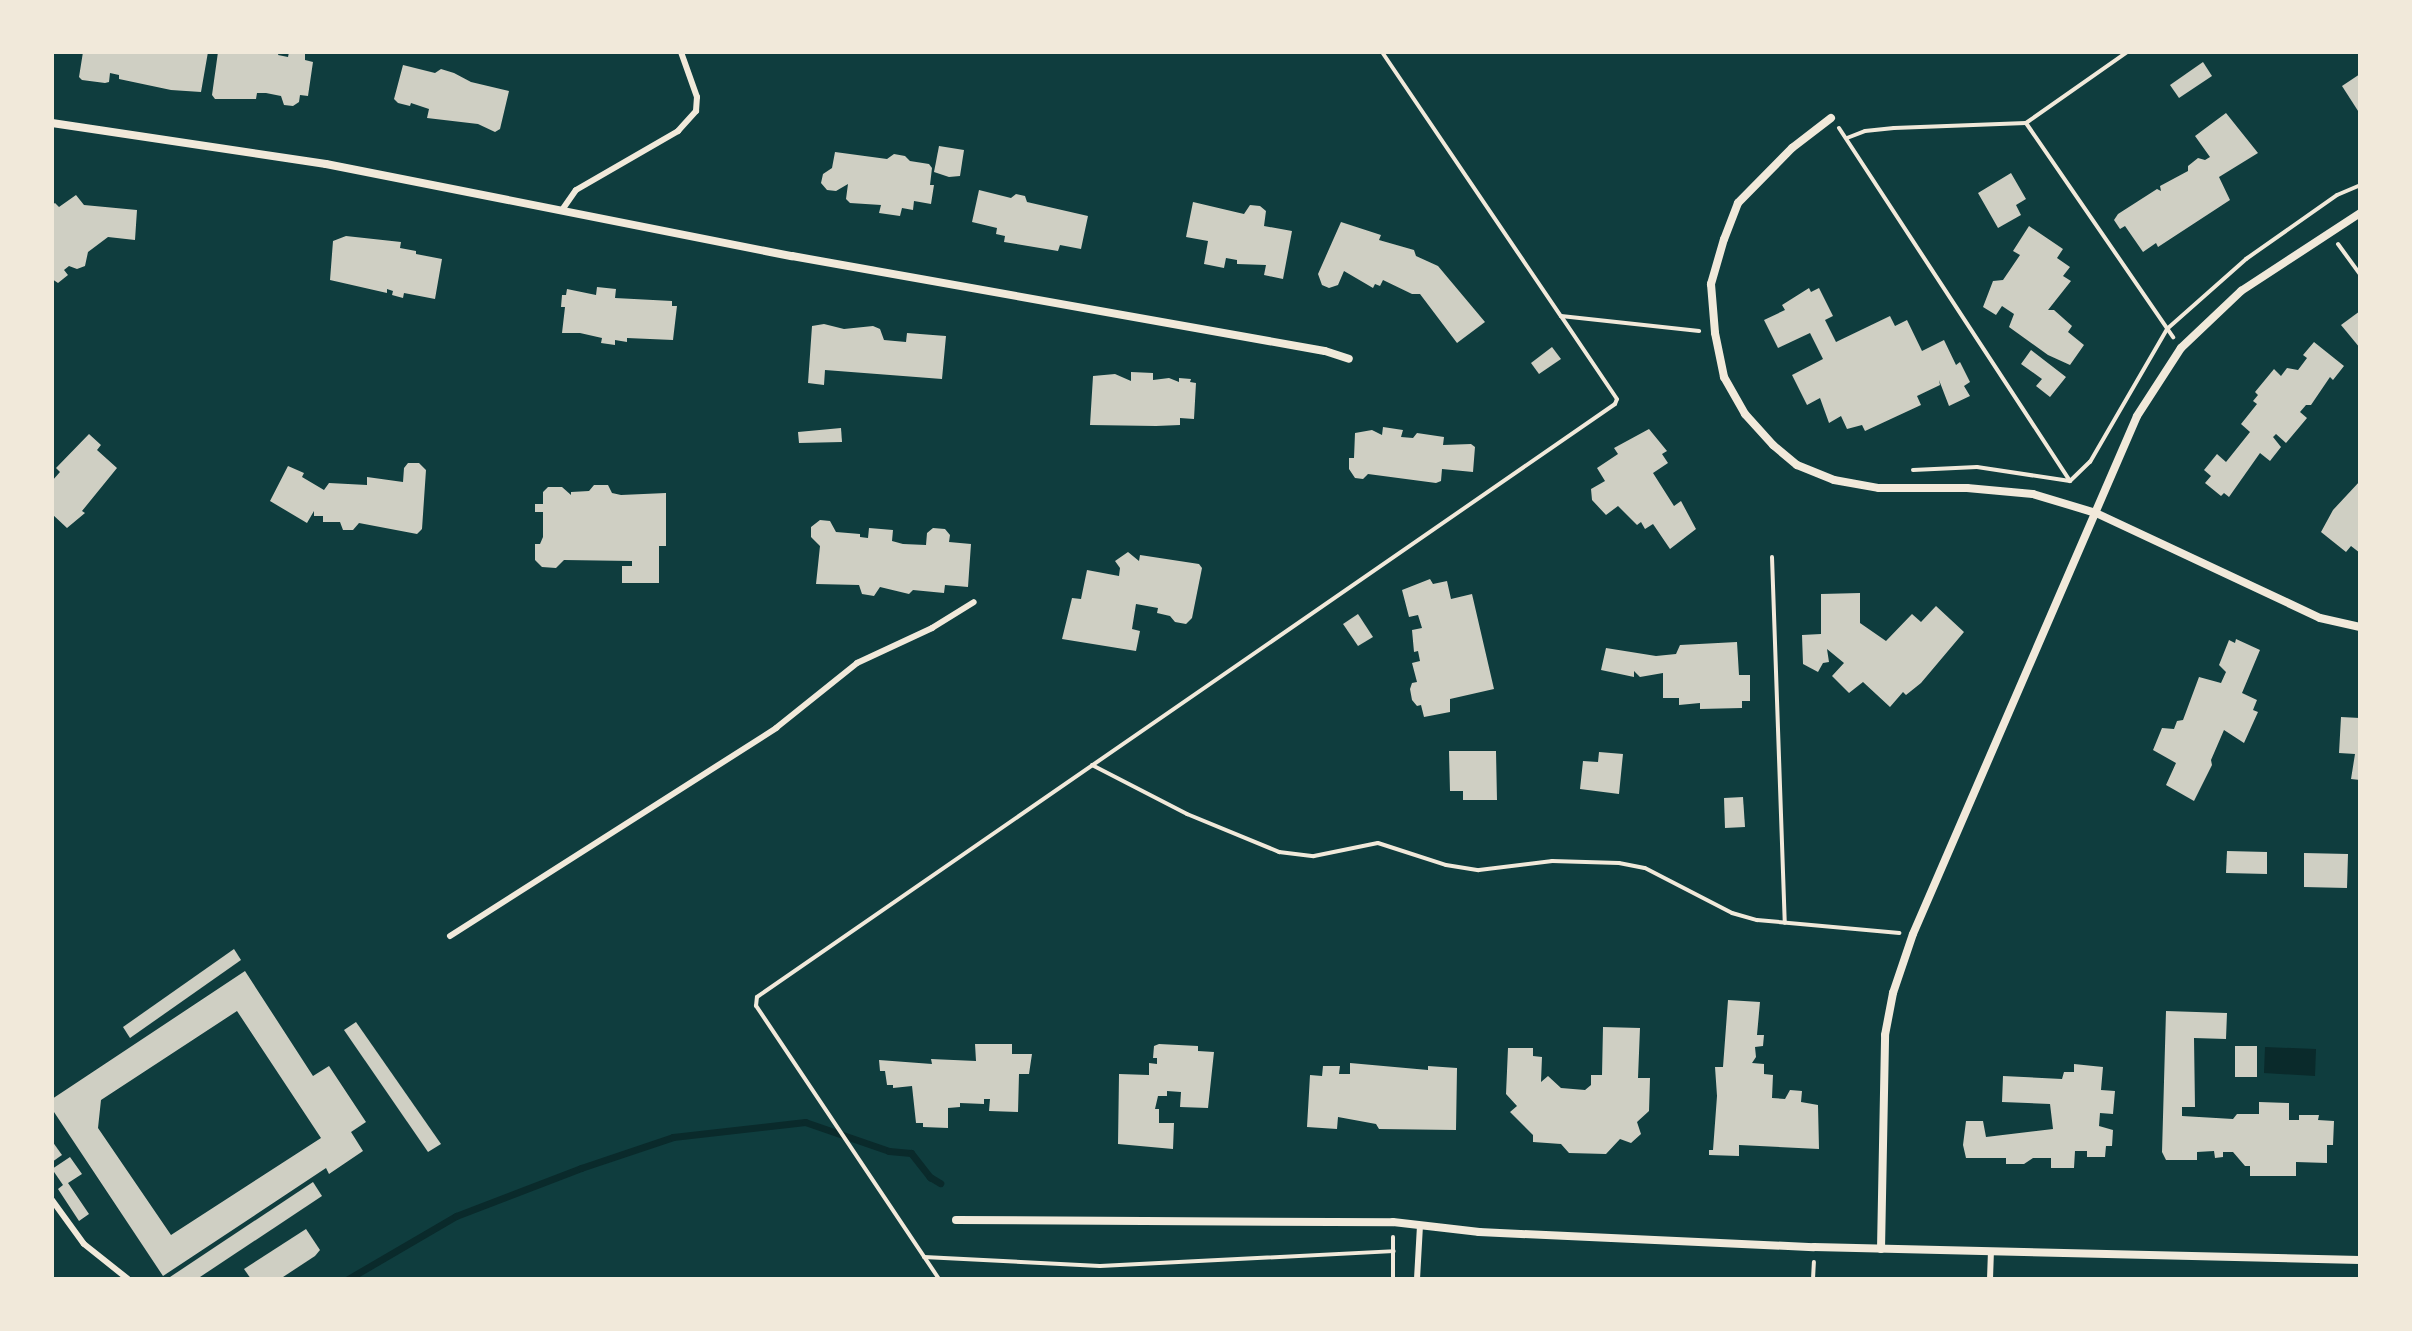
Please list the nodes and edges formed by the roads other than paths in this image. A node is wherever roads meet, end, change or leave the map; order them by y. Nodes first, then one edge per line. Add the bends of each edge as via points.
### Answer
1 (681, 52) edge
2 (1831, 118) road end
3 (52, 123) edge
4 (562, 210) junction
5 (2360, 213) edge
6 (1349, 359) dead end
7 (2096, 513) junction
8 (974, 602) dead end
9 (2360, 627) edge
10 (450, 936) dead end
11 (52, 1200) edge
12 (956, 1220) dead end
13 (1420, 1226) junction
14 (1881, 1249) junction
15 (1991, 1252) junction
16 (2360, 1260) edge
17 (128, 1279) edge
18 (1417, 1279) edge
19 (1990, 1279) edge

1 - 4 lane via 697,97 696,111 678,131 576,190
2 - 7 street via 1792,148 1738,203 1711,284 1724,377 1745,414 1797,465 1849,483 2033,494
3 - 4 street via 326,164
4 - 6 street
5 - 7 street via 2241,291 2181,348 2137,416
7 - 9 street via 2320,618
7 - 14 street via 1913,934 1893,993 1885,1035
8 - 10 lane via 857,663 776,728
11 - 17 lane via 84,1244
12 - 13 street
13 - 14 street
13 - 18 lane
14 - 15 street
15 - 16 street
15 - 19 lane

